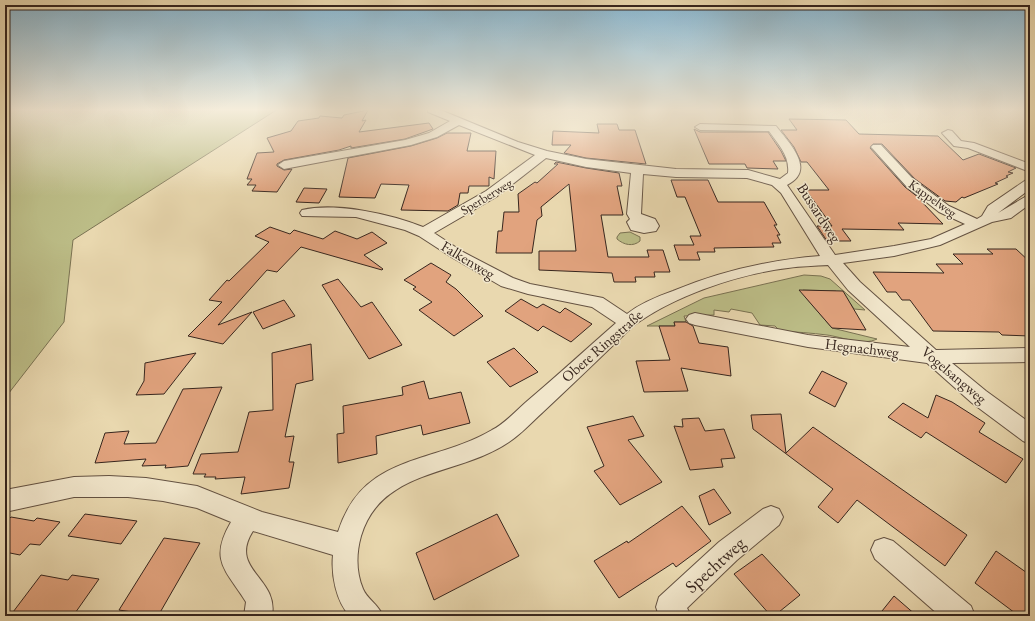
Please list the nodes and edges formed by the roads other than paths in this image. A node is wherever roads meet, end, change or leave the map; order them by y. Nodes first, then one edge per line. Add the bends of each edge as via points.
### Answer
1 (423, 138) edge
2 (502, 138) edge
3 (779, 138) edge
4 (953, 138) edge
5 (877, 147) dead end
6 (544, 154) junction
7 (284, 164) dead end
8 (1030, 168) edge
9 (638, 170) junction
10 (1030, 183) edge
11 (780, 184) junction
12 (1030, 198) edge
13 (307, 213) dead end
14 (638, 220) dead end
15 (982, 222) junction
16 (424, 233) junction
17 (832, 260) junction
18 (695, 320) dead end
19 (627, 322) junction
20 (1030, 355) edge
21 (932, 357) junction
22 (1030, 436) edge
23 (5, 501) edge
24 (771, 517) dead end
25 (248, 518) junction
26 (346, 546) junction
27 (884, 550) dead end
28 (258, 616) edge
29 (369, 616) edge
30 (677, 616) edge
31 (961, 616) edge

1 - 7 street
2 - 6 street, Bussardweg
3 - 11 street, Bussardweg via 796,162 796,173 788,182
4 - 8 street via 958,144 970,145
5 - 15 street, Kappelweg via 910,183 944,209
6 - 9 street, Bussardweg
6 - 16 street, Sperberweg via 491,194
9 - 11 street, Bussardweg via 748,174
9 - 14 street via 634,214
10 - 15 street, Obere Ringstraße via 993,209
11 - 17 street, Bussardweg
12 - 15 street, Obere Ringstraße via 1006,215
13 - 16 street, Falkenweg via 356,213 393,221
15 - 17 street, Obere Ringstraße via 935,242
16 - 19 street, Falkenweg via 507,282 528,289 597,302
17 - 19 street, Obere Ringstraße via 787,263 732,275 646,308
17 - 21 street, Vogelsangweg via 854,286
18 - 21 street, Hegnachweg via 808,341
19 - 26 street, Obere Ringstraße via 501,436 470,451 402,474 385,483 371,496 360,512 352,526
20 - 21 street, Hegnachweg
21 - 22 street, Vogelsangweg
23 - 25 street via 82,486 126,487 197,497 222,505
24 - 30 street, Spechtweg via 728,551 669,607
25 - 26 street via 288,532
25 - 28 street via 232,548 240,577 257,595 261,605
26 - 29 street, Obere Ringstraße via 347,581 356,604
27 - 31 street

